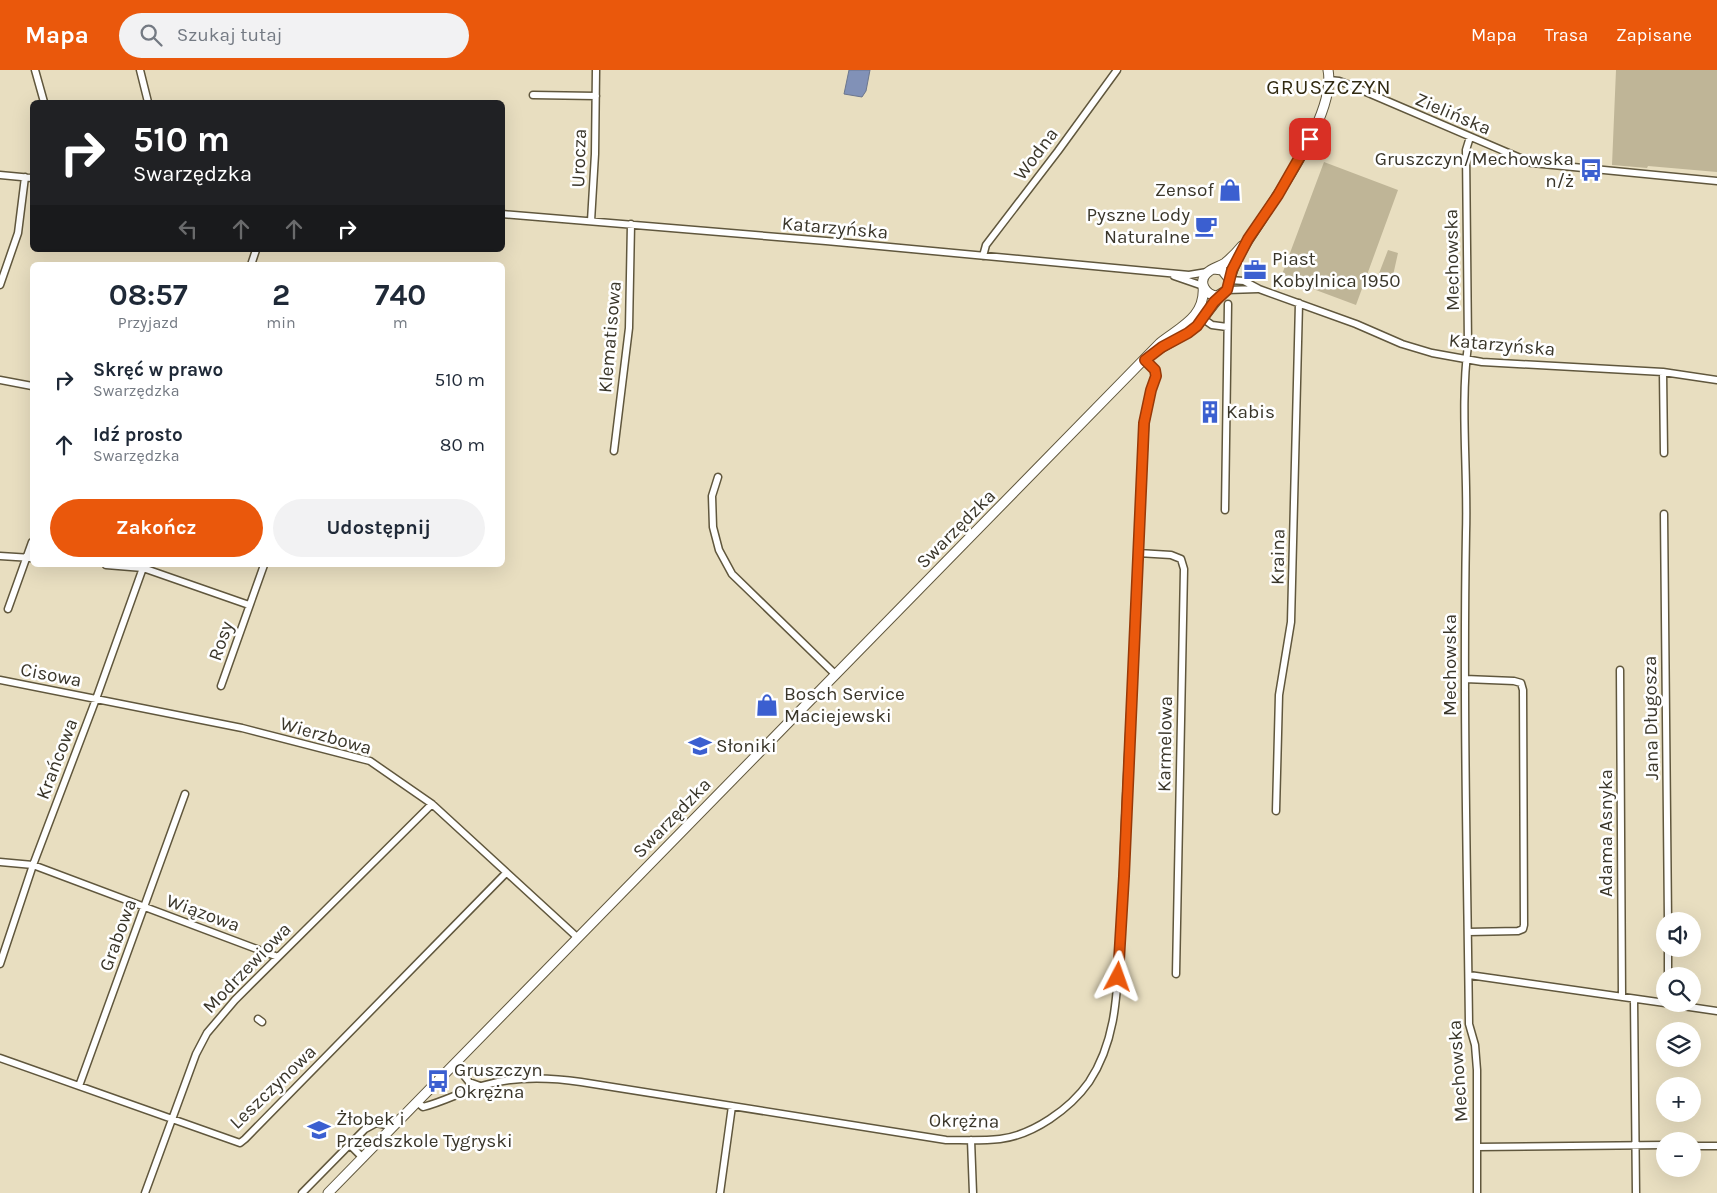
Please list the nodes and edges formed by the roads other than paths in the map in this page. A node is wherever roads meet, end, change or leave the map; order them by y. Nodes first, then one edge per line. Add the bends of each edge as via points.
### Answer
1 (35, 70) edge
2 (140, 70) edge
3 (596, 70) edge
4 (1117, 70) edge
5 (1329, 75) edge
6 (533, 95) dead end
7 (596, 96) junction
8 (43, 100) edge
9 (148, 100) edge
10 (1470, 137) junction
11 (0, 175) edge
12 (24, 177) junction
13 (30, 178) edge
14 (1717, 181) edge
15 (505, 214) edge
16 (590, 221) junction
17 (631, 224) junction
18 (1248, 239) junction
19 (983, 256) junction
20 (1211, 271) junction
21 (1165, 273) junction
22 (1230, 280) junction
23 (0, 285) edge
24 (1203, 286) junction
25 (1259, 289) junction
26 (1224, 293) junction
27 (1299, 303) junction
28 (1228, 304) dead end
29 (1200, 316) junction
30 (1227, 327) junction
31 (1145, 360) junction
32 (1466, 360) junction
33 (1663, 372) junction
34 (0, 380) edge
35 (1717, 380) edge
36 (30, 386) edge
37 (614, 451) dead end
38 (1664, 453) dead end
39 (718, 477) dead end
40 (1224, 510) dead end
41 (1664, 514) dead end
42 (1138, 553) junction
43 (0, 556) edge
44 (30, 558) edge
45 (144, 567) edge
46 (263, 567) edge
47 (249, 606) junction
48 (8, 609) dead end
49 (1620, 670) dead end
50 (836, 675) junction
51 (1465, 679) junction
52 (0, 680) edge
53 (221, 686) dead end
54 (96, 699) junction
55 (185, 794) dead end
56 (432, 804) junction
57 (1276, 811) dead end
58 (0, 862) edge
59 (32, 865) junction
60 (506, 873) junction
61 (144, 907) junction
62 (1668, 912) edge
63 (1468, 932) junction
64 (578, 938) junction
65 (278, 957) junction
66 (0, 964) edge
67 (1176, 974) dead end
68 (1469, 974) junction
69 (1622, 997) junction
70 (1634, 999) junction
71 (1656, 1002) edge
72 (1701, 1009) edge
73 (1717, 1011) edge
74 (0, 1058) edge
75 (455, 1064) junction
76 (79, 1086) junction
77 (480, 1086) junction
78 (417, 1102) junction
79 (732, 1106) junction
80 (171, 1119) junction
81 (391, 1129) junction
82 (971, 1140) junction
83 (350, 1145) junction
84 (1636, 1145) junction
85 (1656, 1146) edge
86 (1701, 1146) edge
87 (1717, 1146) edge
88 (1477, 1147) junction
89 (363, 1158) junction
90 (333, 1191) edge
91 (145, 1193) edge
92 (302, 1193) edge
93 (720, 1193) edge
94 (973, 1193) edge
95 (1477, 1193) edge
96 (1636, 1193) edge

1 - 8 street
2 - 9 street
3 - 7 street, Urocza
4 - 19 street, Wodna via 986,245
5 - 10 street, Zielińska
5 - 18 street via 1325,103 1310,139
6 - 7 street
7 - 16 street, Urocza
10 - 14 street, Zielińska via 1522,160 1544,165
10 - 32 street, Mechowska via 1466,150
11 - 12 street
12 - 13 street
12 - 23 street via 18,234
15 - 16 street, Katarzyńska
16 - 17 street, Katarzyńska
17 - 19 street, Katarzyńska
17 - 37 street, Klematisowa via 629,328
18 - 20 street via 1224,264
18 - 22 street
19 - 21 street, Katarzyńska
20 - 21 street, Katarzyńska via 1188,275
20 - 22 street via 1225,272
20 - 24 street via 1203,279
21 - 24 street, Katarzyńska
22 - 25 street, Katarzyńska via 1244,281
22 - 26 street
24 - 26 street via 1210,294
24 - 29 street
25 - 26 street, Katarzyńska
25 - 27 street, Katarzyńska
26 - 29 street, Swarzędzka
27 - 32 street, Katarzyńska via 1416,349
27 - 57 street, Kraina via 1292,611 1278,700
28 - 30 street
29 - 30 street via 1212,325
29 - 31 street, Swarzędzka via 1160,343
30 - 40 street
31 - 42 street, Okrężna via 1155,370 1156,376 1144,423
31 - 50 street, Swarzędzka
32 - 33 street, Katarzyńska
32 - 51 street, Mechowska
33 - 35 street, Katarzyńska
33 - 38 street
34 - 36 street
39 - 50 street via 712,496 713,527 719,550 732,574
41 - 62 street, Jana Długosza
42 - 67 street, Karmelowa via 1171,555 1181,559 1184,569
42 - 82 street, Okrężna via 1124,876 1115,1012 1109,1041 1087,1084 1053,1117 1038,1127 1002,1139
43 - 44 street
44 - 48 street
45 - 47 street, Rosy
45 - 54 street, Krańcowa
46 - 47 street, Rosy
47 - 53 street, Rosy
49 - 69 street, Adama Asnyka
50 - 64 street, Swarzędzka
51 - 63 street, Mechowska
51 - 63 street via 1514,681 1521,683 1523,690 1524,925 1518,931
52 - 54 street, Cisowa
54 - 56 street, Wierzbowa via 242,728 370,761
54 - 59 street, Krańcowa
55 - 61 street, Grabowa
56 - 60 street, Wierzbowa
56 - 65 street, Modrzewiowa
58 - 59 street, Wiązowa
59 - 61 street, Wiązowa
59 - 66 street, Krańcowa
60 - 64 street, Wierzbowa
60 - 80 street, Leszczynowa via 246,1139 240,1143
61 - 65 street, Wiązowa
61 - 76 street, Grabowa
63 - 68 street, Mechowska
64 - 75 street, Swarzędzka
65 - 80 street, Modrzewiowa via 207,1033
68 - 69 street
68 - 88 street, Mechowska via 1469,1024 1477,1070
69 - 70 street
70 - 71 street
70 - 84 street
72 - 73 street
74 - 76 street, Leszczynowa
75 - 77 street via 469,1082
75 - 78 street, Swarzędzka
76 - 80 street, Leszczynowa
77 - 78 street, Okrężna via 423,1107
77 - 79 street, Okrężna via 513,1079 548,1078
78 - 81 street, Swarzędzka
79 - 82 street, Okrężna via 946,1140
79 - 93 street
80 - 91 street, Modrzewiowa
81 - 83 street via 376,1122
81 - 89 street, Swarzędzka
82 - 94 street
83 - 89 street
83 - 92 street
84 - 85 street
84 - 88 street
84 - 96 street
86 - 87 street
88 - 95 street, Mechowska
89 - 90 street, Swarzędzka

